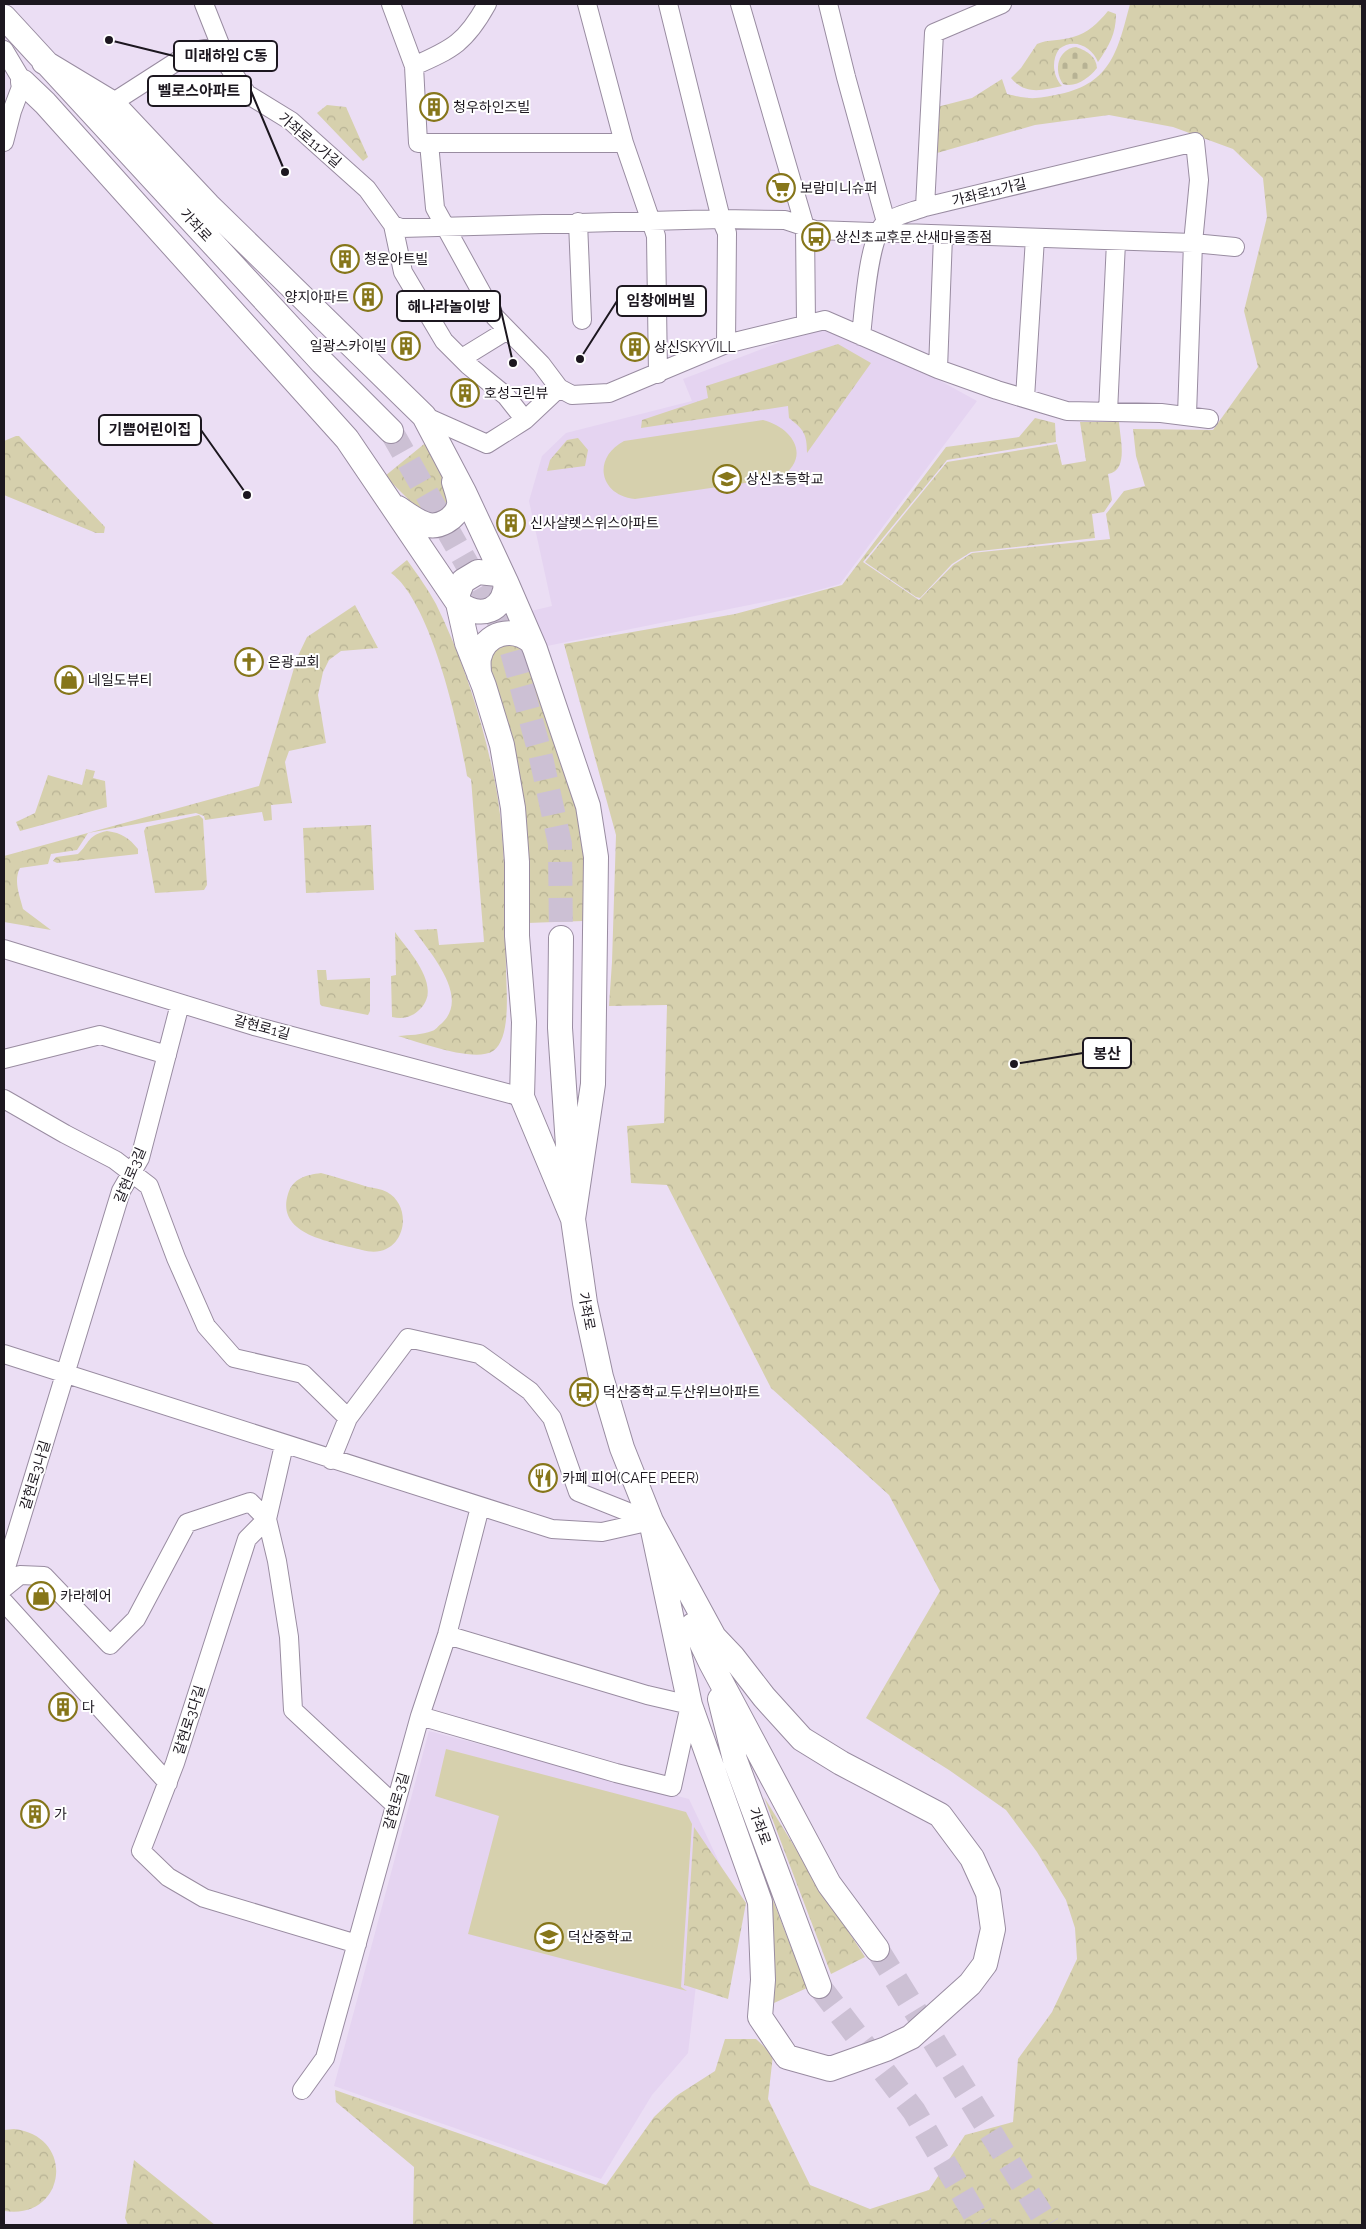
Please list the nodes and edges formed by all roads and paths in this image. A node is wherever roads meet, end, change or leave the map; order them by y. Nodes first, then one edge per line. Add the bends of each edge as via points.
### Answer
1 (204, 4) edge
2 (391, 4) edge
3 (487, 4) edge
4 (587, 4) edge
5 (668, 4) edge
6 (740, 4) edge
7 (828, 4) edge
8 (1002, 4) edge
9 (4, 17) edge
10 (221, 46) junction
11 (4, 50) edge
12 (44, 62) junction
13 (4, 63) edge
14 (414, 66) junction
15 (23, 82) junction
16 (112, 103) junction
17 (4, 142) edge
18 (424, 143) junction
19 (624, 143) junction
20 (925, 207) junction
21 (721, 219) junction
22 (650, 221) junction
23 (578, 222) junction
24 (393, 225) junction
25 (444, 225) junction
26 (805, 227) junction
27 (882, 227) junction
28 (943, 236) junction
29 (1034, 238) junction
30 (1116, 242) junction
31 (1193, 243) junction
32 (1235, 247) dead end
33 (582, 320) dead end
34 (806, 324) junction
35 (506, 330) junction
36 (861, 336) junction
37 (726, 344) junction
38 (462, 358) junction
39 (938, 369) junction
40 (658, 374) junction
41 (565, 392) junction
42 (1025, 398) junction
43 (1108, 412) junction
44 (1187, 415) junction
45 (424, 416) junction
46 (1209, 419) dead end
47 (526, 420) junction
48 (392, 431) tunnel mouth
49 (448, 461) junction
50 (382, 492) junction
51 (506, 582) junction
52 (458, 602) junction
53 (532, 642) junction
54 (479, 674) junction
55 (562, 938) tunnel mouth
56 (4, 949) edge
57 (180, 1004) junction
58 (167, 1055) junction
59 (4, 1059) edge
60 (522, 1097) junction
61 (4, 1099) edge
62 (131, 1172) junction
63 (573, 1219) junction
64 (4, 1354) edge
65 (66, 1374) junction
66 (348, 1418) junction
67 (284, 1445) junction
68 (331, 1460) junction
69 (480, 1507) junction
70 (267, 1519) junction
71 (651, 1521) junction
72 (4, 1574) edge
73 (4, 1588) edge
74 (4, 1602) edge
75 (447, 1635) junction
76 (711, 1663) junction
77 (690, 1705) junction
78 (420, 1716) junction
79 (168, 1783) junction
80 (395, 1805) junction
81 (357, 1944) junction
82 (877, 1949) tunnel mouth
83 (819, 1986) tunnel mouth
84 (302, 2090) dead end

1 - 10 street, 가좌로11가길
2 - 14 street
3 - 14 street via 465,37 448,51
4 - 19 street
5 - 21 street
6 - 26 street
7 - 27 street
8 - 20 street via 934,34
9 - 12 main road, 가좌로
10 - 16 street via 193,52
10 - 24 street, 가좌로11가길 via 229,67 247,94 291,120 367,189
11 - 15 street
12 - 16 main road
12 - 48 main road, 가좌로 via 322,362
13 - 15 street
14 - 18 street
15 - 17 street
15 - 50 main road via 52,110 347,439
16 - 45 main road via 208,205
18 - 19 street
18 - 25 street via 435,208
19 - 22 street
20 - 27 street
20 - 31 street, 가좌로11가길 via 1195,142 1199,180
21 - 22 street
21 - 26 street via 785,220
21 - 37 street via 727,233
22 - 23 street
22 - 40 street via 656,236
23 - 25 street
23 - 33 street
24 - 25 street via 401,228
24 - 38 street, 가좌로11가길 via 403,272 444,340
25 - 35 street via 495,317
26 - 27 street via 815,230
26 - 34 street
27 - 28 street
27 - 36 street via 873,247
28 - 29 street
28 - 39 street
29 - 30 street
29 - 42 street
30 - 31 street
30 - 43 street
31 - 32 street
31 - 44 street, 가좌로11가길
34 - 36 street via 825,320
34 - 37 street
35 - 38 street
35 - 41 street
36 - 39 street
37 - 40 street
38 - 47 street, 가좌로11가길 via 506,396
39 - 42 street
40 - 41 street via 609,393
41 - 47 street
42 - 43 street via 1067,411
43 - 44 street
44 - 46 street
45 - 47 street via 487,444
45 - 49 main road
49 - 50 main road via 460,504 455,515 446,522 436,526 425,525 400,509
49 - 51 main road
50 - 52 main road
51 - 52 main road via 505,594 495,607 480,611 465,608
51 - 52 main road via 498,574 478,572 463,581
51 - 53 main road
52 - 54 main road via 467,643
53 - 54 main road via 524,635 510,632 494,636 478,659
53 - 63 main road via 588,806 596,857 594,1084
54 - 60 main road via 502,745 513,808 517,936 524,1022
55 - 63 main road, 가좌로 via 560,1028
56 - 57 street, 갈현로1길
57 - 58 street, 갈현로3길
57 - 60 street, 갈현로1길
58 - 59 street via 100,1035
58 - 62 street, 갈현로3길 via 140,1158
60 - 63 main road
61 - 62 street
62 - 65 street, 갈현로3길 via 121,1191
62 - 66 street via 149,1186 206,1326 234,1358 303,1374
63 - 71 main road, 가좌로 via 600,1377 622,1448
64 - 65 street
65 - 67 street
65 - 72 street, 갈현로3나길
66 - 68 street
66 - 71 street via 408,1338 479,1354 530,1391 552,1418 578,1492
67 - 68 street
67 - 70 street
68 - 69 street
69 - 71 street via 552,1529 602,1532
69 - 75 street, 갈현로3길
70 - 73 street via 250,1502 187,1524 136,1620 110,1646 44,1576 20,1575
70 - 79 street, 갈현로3다길 via 247,1539
70 - 80 street via 289,1637 293,1710
71 - 76 main road, 가좌로 via 678,1593
71 - 77 main road
71 - 77 main road via 714,1637 802,1739 940,1814 972,1858 988,1894 993,1929 984,1964 970,1984 911,2037 830,2069 787,2057 760,2017 763,1980 760,1902
74 - 79 street
75 - 77 street via 647,1696
75 - 78 street, 갈현로3길
76 - 82 main road, 가좌로 via 829,1884
76 - 83 main road, 가좌로 via 735,1760
77 - 78 street via 672,1787
78 - 80 street, 갈현로3길
79 - 81 street, 갈현로3다길 via 141,1851 168,1877 204,1898
80 - 81 street, 갈현로3길
81 - 84 street, 갈현로3길 via 325,2058

